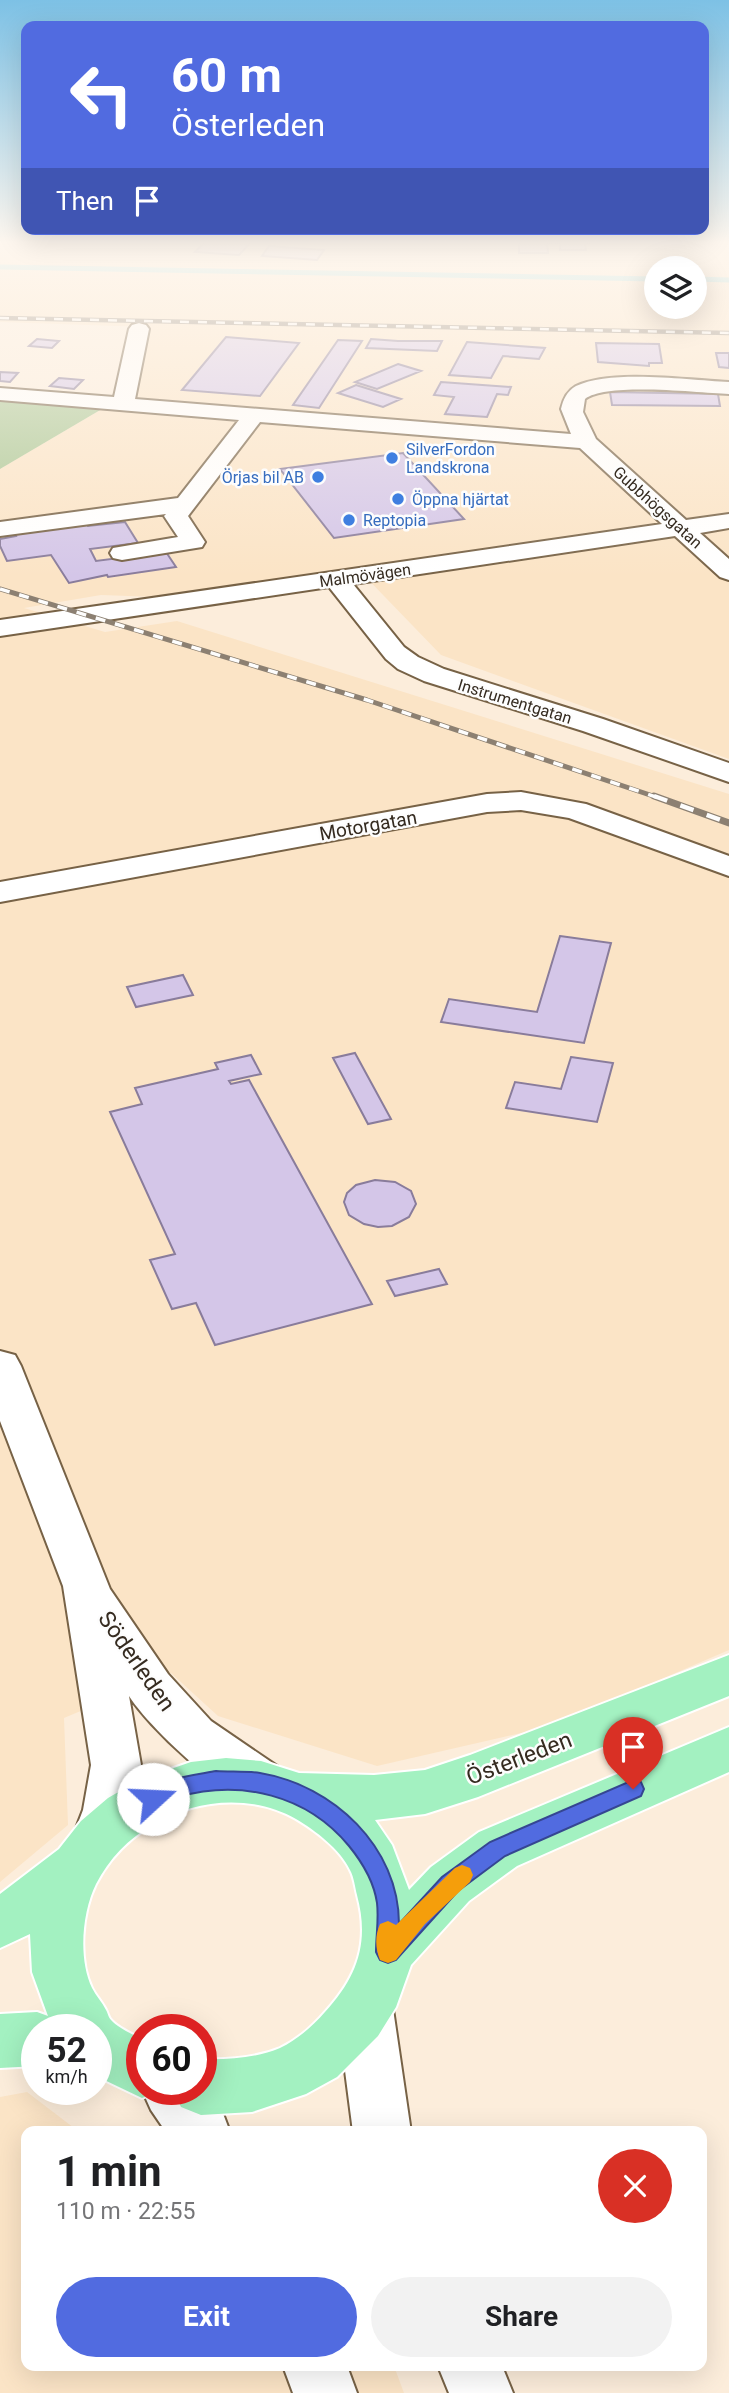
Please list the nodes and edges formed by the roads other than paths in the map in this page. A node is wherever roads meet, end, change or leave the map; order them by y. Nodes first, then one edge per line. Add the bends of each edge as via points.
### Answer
1 (134, 354) edge
2 (729, 388) edge
3 (0, 394) edge
4 (123, 403) junction
5 (256, 414) junction
6 (586, 442) junction
7 (185, 504) junction
8 (729, 521) edge
9 (680, 528) junction
10 (0, 529) edge
11 (122, 553) dead end
12 (729, 572) edge
13 (336, 579) junction
14 (0, 628) edge
15 (729, 773) edge
16 (729, 867) edge
17 (0, 892) edge
18 (0, 1366) edge
19 (86, 1587) junction
20 (729, 1675) edge
21 (729, 1749) edge
22 (280, 1788) junction
23 (88, 1850) junction
24 (0, 1923) edge
25 (388, 1952) junction
26 (365, 2009) junction
27 (76, 2014) edge
28 (21, 2040) edge
29 (0, 2041) edge
30 (217, 2088) edge
31 (182, 2105) edge
32 (197, 2126) edge
33 (381, 2126) edge
34 (317, 2371) edge
35 (472, 2371) edge
36 (325, 2393) edge
37 (481, 2393) edge

1 - 4 street
2 - 6 street, Gubbhögsgatan via 585,390 577,396 572,412
3 - 4 street
4 - 5 street
5 - 6 street
5 - 7 street
6 - 9 street, Gubbhögsgatan
7 - 10 street
7 - 11 street via 176,516 193,542
8 - 9 street, Malmövägen
9 - 12 street, Gubbhögsgatan
9 - 13 street, Malmövägen
13 - 14 street, Malmövägen
13 - 15 street, Instrumentgatan via 408,663
16 - 17 street, Motorgatan via 575,810 521,800
18 - 19 street, Söderleden
19 - 22 street, Söderleden via 150,1689 193,1736
19 - 23 street, Söderleden via 116,1765 108,1810
20 - 22 main road, Österleden via 425,1792 374,1798
21 - 25 main road via 498,1849 450,1884
22 - 23 main road, Österleden via 216,1781 173,1789 133,1808
22 - 25 main road via 341,1821 372,1857 388,1902
23 - 24 main road via 26,1908
23 - 27 main road via 58,1911 55,1959
25 - 26 main road
26 - 30 main road via 328,2049 279,2077
26 - 33 street
28 - 29 main road
31 - 32 street
34 - 36 street
35 - 37 street

